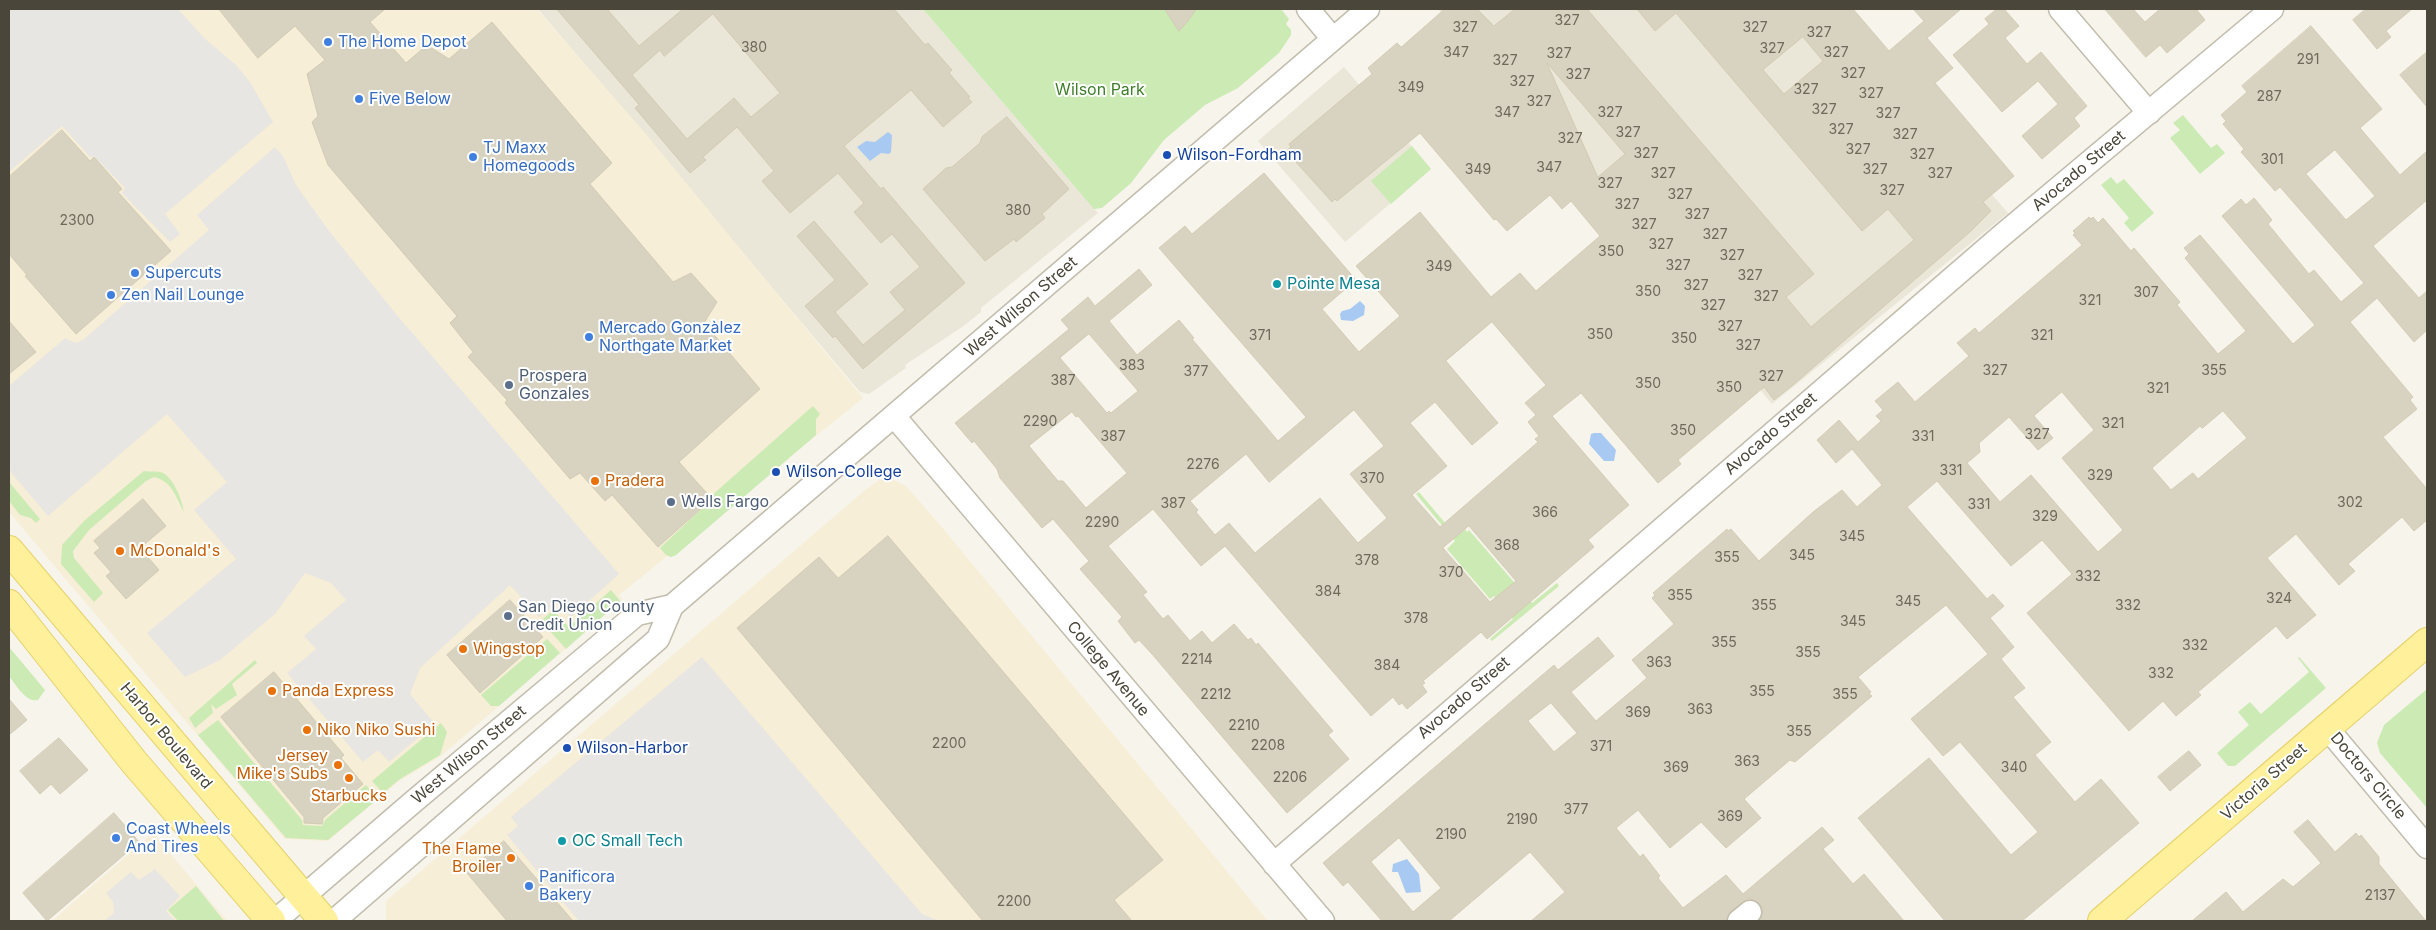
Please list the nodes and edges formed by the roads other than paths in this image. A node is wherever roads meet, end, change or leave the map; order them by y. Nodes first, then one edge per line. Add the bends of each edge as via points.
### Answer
1 (1308, 9) edge
2 (1368, 9) edge
3 (2060, 9) edge
4 (2272, 9) edge
5 (1333, 39) junction
6 (2149, 113) junction
7 (894, 416) junction
8 (9, 550) edge
9 (9, 604) edge
10 (672, 606) junction
11 (2427, 642) edge
12 (2327, 728) junction
13 (2427, 847) edge
14 (1274, 864) junction
15 (303, 897) junction
16 (271, 921) edge
17 (275, 921) edge
18 (324, 921) edge
19 (334, 921) edge
20 (1323, 921) edge
21 (2102, 921) edge

1 - 5 street
2 - 5 street, West Wilson Street
3 - 6 street
4 - 6 street, Avocado Street
5 - 7 street, West Wilson Street
6 - 14 street, Avocado Street
7 - 10 street, West Wilson Street
7 - 14 street, College Avenue
8 - 15 main road, Harbor Boulevard
9 - 16 main road via 134,762
10 - 15 street, West Wilson Street via 637,614
10 - 19 street, West Wilson Street via 658,639
11 - 12 main road, Victoria Street
12 - 13 street, Doctors Circle
12 - 21 main road, Victoria Street
14 - 20 street, College Avenue
15 - 17 street, West Wilson Street
15 - 18 main road, Harbor Boulevard

